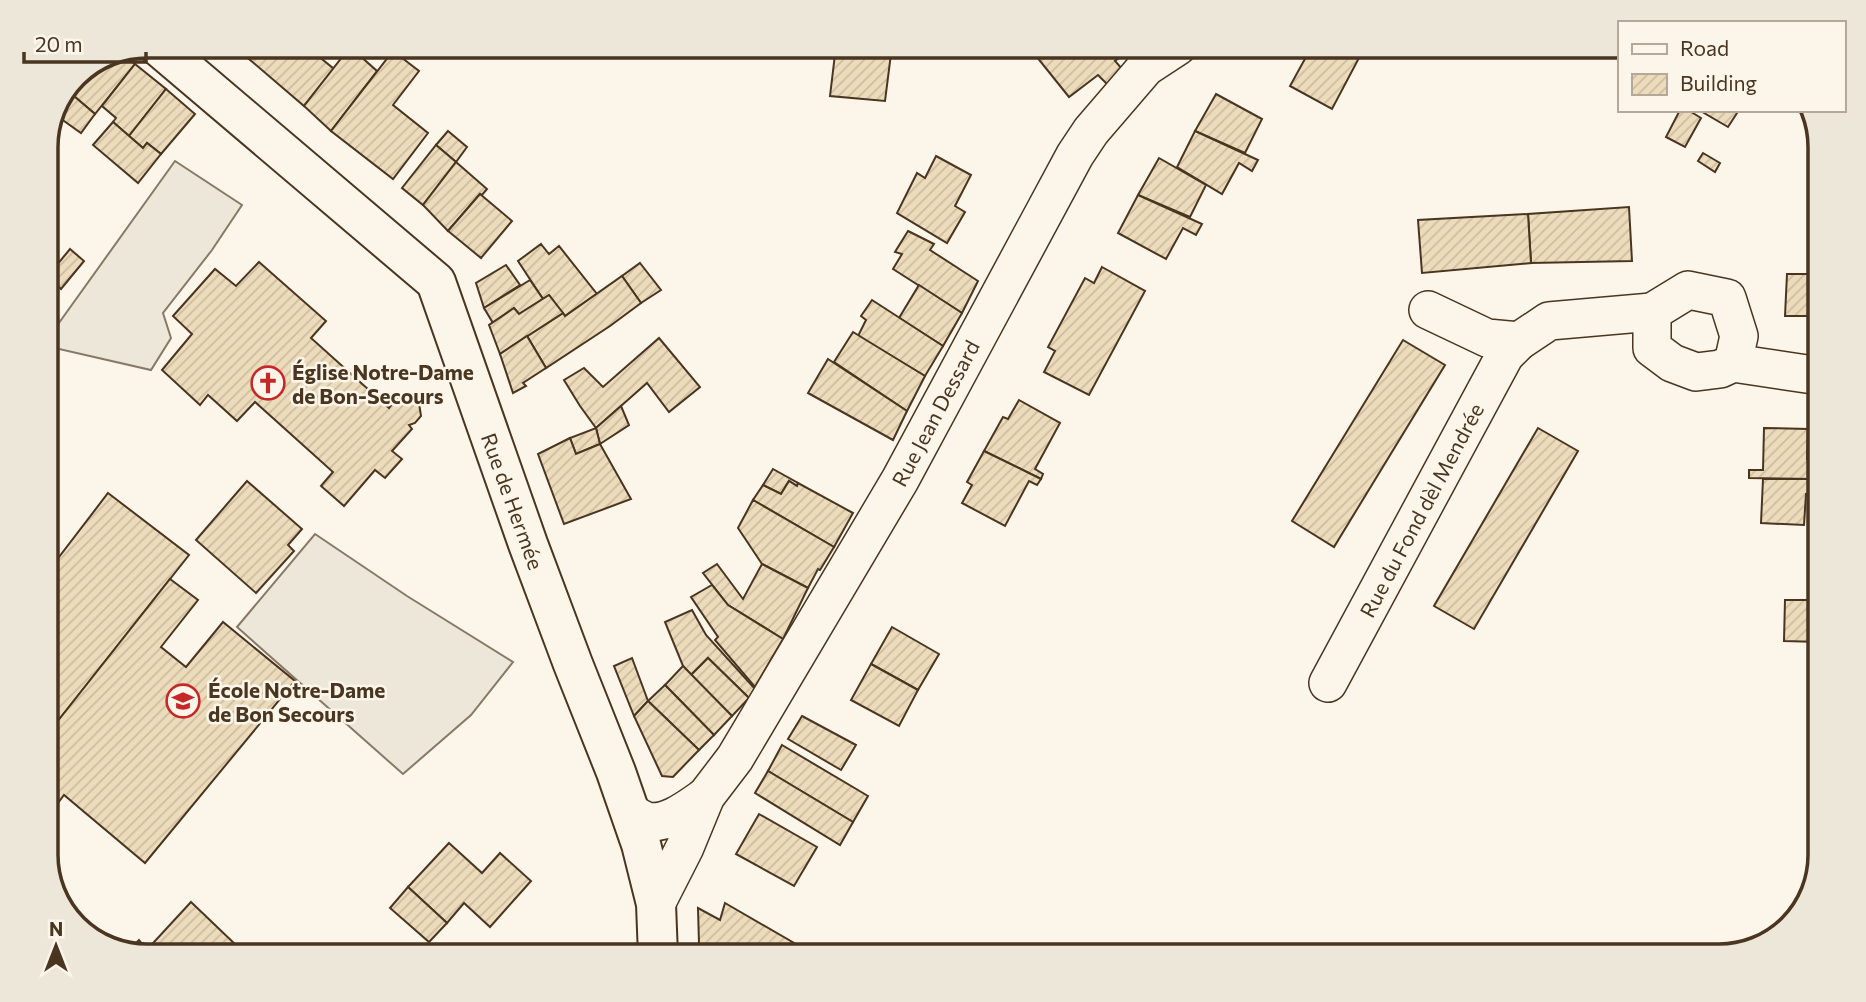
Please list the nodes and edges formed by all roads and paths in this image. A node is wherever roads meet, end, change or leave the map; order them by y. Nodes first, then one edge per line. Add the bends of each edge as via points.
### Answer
1 (172, 58) edge
2 (1160, 58) edge
3 (1428, 310) dead end
4 (1652, 312) junction
5 (1519, 341) junction
6 (1733, 363) junction
7 (1808, 374) edge
8 (1328, 683) dead end
9 (706, 796) junction
10 (631, 813) junction
11 (656, 904) junction
12 (658, 944) edge

1 - 10 street, Rue de Hermée via 436,282
2 - 9 street, Rue Jean Dessard via 1146,67 1074,155 900,480 735,758
3 - 5 street via 1487,338
4 - 5 street, Rue du Fond dèl Mendrée via 1549,321
4 - 6 street via 1652,348 1672,363 1696,372
4 - 6 street via 1688,290 1727,298 1739,335
5 - 8 street, Rue du Fond dèl Mendrée via 1505,355
6 - 7 street
9 - 10 street, Rue Jean Dessard via 664,820 647,821
9 - 11 street, Rue Jean Dessard
10 - 11 street, Rue de Hermée
11 - 12 street, Rue de Hermée

